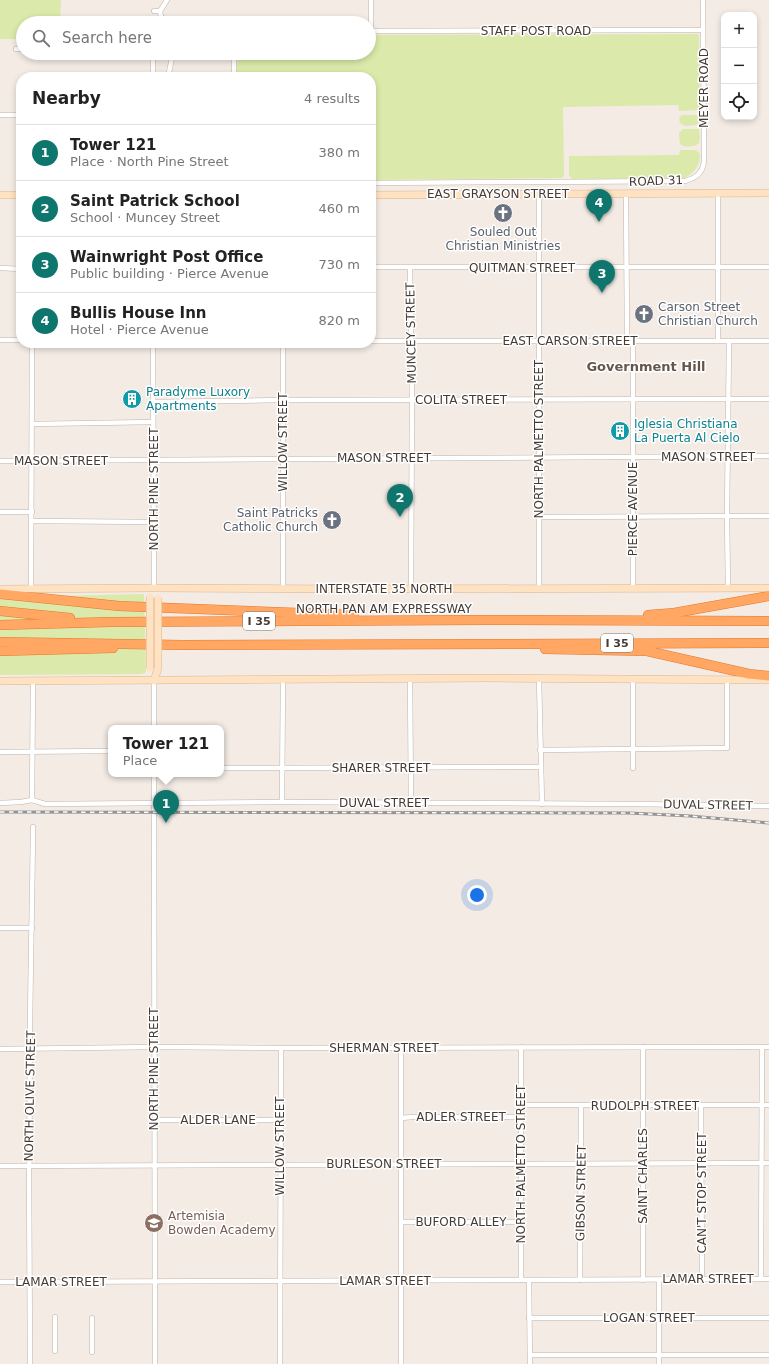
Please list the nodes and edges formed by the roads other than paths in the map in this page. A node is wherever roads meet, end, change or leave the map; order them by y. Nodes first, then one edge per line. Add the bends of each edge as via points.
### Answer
1 (167, 0) edge
2 (371, 0) edge
3 (703, 0) edge
4 (154, 11) dead end
5 (160, 11) junction
6 (161, 16) edge
7 (370, 16) edge
8 (704, 30) junction
9 (376, 31) edge
10 (153, 60) edge
11 (172, 60) edge
12 (234, 60) edge
13 (153, 72) edge
14 (169, 72) edge
15 (234, 72) edge
16 (0, 115) edge
17 (16, 115) edge
18 (700, 174) joint
19 (376, 183) edge
20 (718, 193) junction
21 (769, 193) edge
22 (540, 194) junction
23 (626, 194) junction
24 (0, 195) edge
25 (16, 195) edge
26 (376, 195) edge
27 (376, 267) edge
28 (626, 267) junction
29 (769, 267) edge
30 (0, 268) edge
31 (410, 268) junction
32 (539, 268) junction
33 (718, 268) junction
34 (16, 269) edge
35 (0, 340) edge
36 (16, 340) edge
37 (376, 341) edge
38 (410, 341) junction
39 (539, 341) junction
40 (633, 341) junction
41 (718, 341) junction
42 (729, 341) junction
43 (769, 341) edge
44 (32, 348) edge
45 (153, 348) edge
46 (283, 348) edge
47 (728, 399) junction
48 (769, 399) edge
49 (283, 400) junction
50 (412, 400) junction
51 (538, 400) junction
52 (633, 400) junction
53 (154, 402) junction
54 (154, 422) junction
55 (32, 424) junction
56 (728, 456) junction
57 (769, 456) edge
58 (633, 457) junction
59 (411, 458) junction
60 (539, 458) junction
61 (283, 459) junction
62 (154, 460) junction
63 (0, 461) edge
64 (32, 461) junction
65 (0, 512) edge
66 (32, 512) junction
67 (633, 516) junction
68 (728, 516) junction
69 (769, 516) edge
70 (539, 517) junction
71 (32, 521) junction
72 (154, 522) junction
73 (154, 588) junction
74 (539, 588) junction
75 (633, 588) junction
76 (728, 588) junction
77 (769, 588) edge
78 (0, 589) edge
79 (31, 589) junction
80 (283, 589) junction
81 (411, 589) junction
82 (0, 594) edge
83 (769, 596) edge
84 (0, 611) edge
85 (484, 620) junction
86 (408, 621) junction
87 (769, 621) edge
88 (111, 622) junction
89 (0, 625) edge
90 (0, 642) edge
91 (769, 642) edge
92 (466, 643) junction
93 (183, 645) junction
94 (1, 651) edge
95 (769, 676) edge
96 (539, 678) junction
97 (410, 679) junction
98 (633, 679) junction
99 (282, 680) junction
100 (727, 680) junction
101 (769, 680) edge
102 (0, 681) edge
103 (33, 681) junction
104 (154, 681) junction
105 (154, 725) edge
106 (633, 749) junction
107 (540, 750) junction
108 (32, 751) junction
109 (108, 751) edge
110 (0, 752) edge
111 (541, 767) junction
112 (224, 768) edge
113 (282, 768) junction
114 (411, 768) junction
115 (633, 768) dead end
116 (154, 777) edge
117 (32, 800) junction
118 (282, 802) junction
119 (0, 803) edge
120 (154, 804) junction
121 (411, 804) junction
122 (542, 804) junction
123 (769, 806) edge
124 (33, 828) dead end
125 (0, 928) edge
126 (32, 928) junction
127 (154, 1047) junction
128 (521, 1047) junction
129 (643, 1047) junction
130 (762, 1047) junction
131 (769, 1047) edge
132 (30, 1048) junction
133 (281, 1048) junction
134 (401, 1048) junction
135 (0, 1049) edge
136 (762, 1105) junction
137 (769, 1105) edge
138 (521, 1106) junction
139 (581, 1106) junction
140 (643, 1106) junction
141 (701, 1106) junction
142 (522, 1117) junction
143 (401, 1118) junction
144 (155, 1120) junction
145 (280, 1120) junction
146 (762, 1163) junction
147 (769, 1163) edge
148 (401, 1164) junction
149 (521, 1164) junction
150 (581, 1164) junction
151 (644, 1164) junction
152 (702, 1164) junction
153 (29, 1165) junction
154 (155, 1165) junction
155 (280, 1165) junction
156 (0, 1166) edge
157 (401, 1222) junction
158 (521, 1222) junction
159 (761, 1279) junction
160 (769, 1279) edge
161 (521, 1280) junction
162 (529, 1280) junction
163 (580, 1280) junction
164 (644, 1280) junction
165 (659, 1280) junction
166 (702, 1280) junction
167 (280, 1281) junction
168 (401, 1281) junction
169 (0, 1282) edge
170 (29, 1282) junction
171 (155, 1282) junction
172 (55, 1317) dead end
173 (92, 1318) dead end
174 (529, 1318) junction
175 (659, 1318) junction
176 (769, 1318) edge
177 (55, 1351) dead end
178 (92, 1352) dead end
179 (530, 1355) junction
180 (659, 1355) junction
181 (769, 1355) edge
182 (30, 1364) edge
183 (155, 1364) edge
184 (280, 1364) edge
185 (401, 1364) edge
186 (530, 1364) edge
187 (659, 1364) edge

1 - 5 street
2 - 7 street
3 - 8 street, MEYER ROAD
4 - 5 street
5 - 6 street
8 - 9 street, STAFF POST ROAD
8 - 18 street, MEYER ROAD via 704,167
10 - 13 street
11 - 14 street
12 - 15 street
16 - 17 street
18 - 19 street, ROAD 31 via 685,181
20 - 21 main road, EAST GRAYSON STREET
20 - 23 main road, EAST GRAYSON STREET
20 - 33 street
22 - 23 main road, EAST GRAYSON STREET
22 - 26 main road, EAST GRAYSON STREET
22 - 32 street, NORTH PALMETTO STREET
23 - 28 street, PIERCE AVENUE
24 - 25 main road
27 - 31 street, QUITMAN STREET
28 - 32 street, QUITMAN STREET
28 - 33 street, QUITMAN STREET
28 - 40 street, PIERCE AVENUE via 627,336
29 - 33 street, QUITMAN STREET
30 - 34 street
31 - 32 street, QUITMAN STREET
31 - 38 street, MUNCEY STREET
32 - 39 street, NORTH PALMETTO STREET
33 - 41 street
35 - 36 street
37 - 38 street, EAST CARSON STREET
38 - 39 street, EAST CARSON STREET
38 - 50 street, MUNCEY STREET
39 - 40 street, EAST CARSON STREET
39 - 51 street, NORTH PALMETTO STREET
40 - 41 street, EAST CARSON STREET
40 - 52 street, PIERCE AVENUE
41 - 42 street, EAST CARSON STREET
42 - 43 street, EAST CARSON STREET
42 - 47 street
44 - 55 street
45 - 53 street, NORTH PINE STREET
46 - 49 street, WILLOW STREET
47 - 48 street, COLITA STREET
47 - 52 street, COLITA STREET
47 - 56 street
49 - 50 street, COLITA STREET
49 - 53 street, COLITA STREET
49 - 61 street, WILLOW STREET
50 - 51 street, COLITA STREET
50 - 59 street, MUNCEY STREET
51 - 52 street, COLITA STREET
51 - 60 street, NORTH PALMETTO STREET
52 - 58 street, PIERCE AVENUE
53 - 54 street, NORTH PINE STREET
54 - 55 street
54 - 62 street, NORTH PINE STREET
55 - 64 street
56 - 57 street, MASON STREET
56 - 58 street, MASON STREET
56 - 68 street
58 - 60 street, MASON STREET
58 - 67 street, PIERCE AVENUE
59 - 60 street, MASON STREET
59 - 61 street, MASON STREET
59 - 81 street, MUNCEY STREET
60 - 70 street, NORTH PALMETTO STREET
61 - 62 street, MASON STREET
61 - 80 street, WILLOW STREET
62 - 64 street, MASON STREET
62 - 72 street, NORTH PINE STREET
63 - 64 street, MASON STREET
64 - 66 street
65 - 66 street
66 - 71 street
67 - 68 street
67 - 70 street
67 - 75 street, PIERCE AVENUE
68 - 69 street
68 - 76 street
70 - 74 street, NORTH PALMETTO STREET
71 - 72 street
71 - 79 street
72 - 73 street, NORTH PINE STREET
73 - 79 main road, INTERSTATE 35 NORTH
73 - 80 main road, INTERSTATE 35 NORTH
73 - 104 main road, NORTH PINE STREET, bridge
74 - 75 main road, INTERSTATE 35 NORTH
74 - 81 main road, INTERSTATE 35 NORTH
75 - 76 main road, INTERSTATE 35 NORTH
76 - 77 main road, INTERSTATE 35 NORTH
78 - 79 main road, INTERSTATE 35 NORTH
80 - 81 main road, INTERSTATE 35 NORTH
82 - 86 highway via 119,606 365,616
83 - 85 highway via 663,614
84 - 88 highway
85 - 86 highway, NORTH PAN AM EXPRESSWAY / I 35
85 - 87 highway, NORTH PAN AM EXPRESSWAY / I 35
86 - 88 highway, NORTH PAN AM EXPRESSWAY / I 35
88 - 89 highway, NORTH PAN AM EXPRESSWAY / I 35
90 - 93 highway, I 35
91 - 92 highway, I 35
92 - 93 highway, I 35
92 - 95 highway via 564,650 647,651
93 - 94 highway
96 - 97 main road
96 - 98 main road
96 - 107 street
97 - 99 main road
97 - 114 street
98 - 100 main road
98 - 106 street
99 - 104 main road
99 - 113 street
100 - 101 main road
100 - 106 street via 727,748
102 - 103 main road
103 - 104 main road
103 - 108 street
104 - 105 street, NORTH PINE STREET
106 - 107 street
106 - 115 street
107 - 111 street
108 - 109 street
108 - 110 street
108 - 117 street
111 - 114 street, SHARER STREET
111 - 122 street
112 - 113 street, SHARER STREET
113 - 114 street, SHARER STREET
113 - 118 street
114 - 121 street
116 - 120 street, NORTH PINE STREET
117 - 119 street, DUVAL STREET
117 - 120 street, DUVAL STREET via 45,804
118 - 120 street, DUVAL STREET
118 - 121 street, DUVAL STREET
120 - 127 street, NORTH PINE STREET
121 - 122 street, DUVAL STREET
122 - 123 street, DUVAL STREET
124 - 126 street, NORTH OLIVE STREET
125 - 126 street
126 - 132 street, NORTH OLIVE STREET
127 - 132 street, SHERMAN STREET
127 - 133 street, SHERMAN STREET
127 - 144 street, NORTH PINE STREET
128 - 129 street, SHERMAN STREET
128 - 134 street, SHERMAN STREET
128 - 138 street, NORTH PALMETTO STREET
129 - 130 street, SHERMAN STREET
129 - 140 street, SAINT CHARLES
130 - 131 street, SHERMAN STREET
130 - 136 street
132 - 135 street, SHERMAN STREET
132 - 153 street, NORTH OLIVE STREET
133 - 134 street, SHERMAN STREET
133 - 145 street, WILLOW STREET
134 - 143 street
136 - 137 street, RUDOLPH STREET
136 - 141 street, RUDOLPH STREET
136 - 146 street
138 - 139 street, RUDOLPH STREET
138 - 142 street, NORTH PALMETTO STREET
139 - 140 street, RUDOLPH STREET
139 - 150 street, GIBSON STREET
140 - 141 street, RUDOLPH STREET
140 - 151 street, SAINT CHARLES
141 - 152 street, CAN'T STOP STREET
142 - 143 street, ADLER STREET
142 - 149 street, NORTH PALMETTO STREET
143 - 148 street
144 - 145 street, ALDER LANE
144 - 154 street, NORTH PINE STREET
145 - 155 street, WILLOW STREET
146 - 147 street, BURLESON STREET
146 - 152 street, BURLESON STREET
146 - 159 street
148 - 149 street, BURLESON STREET
148 - 155 street, BURLESON STREET
148 - 157 street
149 - 150 street, BURLESON STREET
149 - 158 street, NORTH PALMETTO STREET
150 - 151 street, BURLESON STREET
150 - 163 street, GIBSON STREET
151 - 152 street, BURLESON STREET
151 - 164 street, SAINT CHARLES
152 - 166 street, CAN'T STOP STREET
153 - 154 street, BURLESON STREET
153 - 156 street, BURLESON STREET
153 - 170 street, NORTH OLIVE STREET
154 - 155 street, BURLESON STREET
154 - 171 street, NORTH PINE STREET
155 - 167 street, WILLOW STREET
157 - 158 street, BUFORD ALLEY
157 - 168 street
158 - 161 street, NORTH PALMETTO STREET
159 - 160 street, LAMAR STREET
159 - 166 street, LAMAR STREET
161 - 162 street, LAMAR STREET
161 - 168 street, LAMAR STREET
162 - 163 street, LAMAR STREET
162 - 174 street
163 - 164 street, LAMAR STREET
164 - 165 street, LAMAR STREET
165 - 166 street, LAMAR STREET
165 - 175 street
167 - 168 street, LAMAR STREET
167 - 171 street, LAMAR STREET
167 - 184 street, WILLOW STREET
168 - 185 street
169 - 170 street, LAMAR STREET
170 - 171 street, LAMAR STREET
170 - 182 street, NORTH OLIVE STREET
171 - 183 street, NORTH PINE STREET
172 - 177 street
173 - 178 street
174 - 175 street, LOGAN STREET
174 - 179 street
175 - 176 street, LOGAN STREET
175 - 180 street
179 - 180 street
179 - 186 street
180 - 181 street
180 - 187 street

